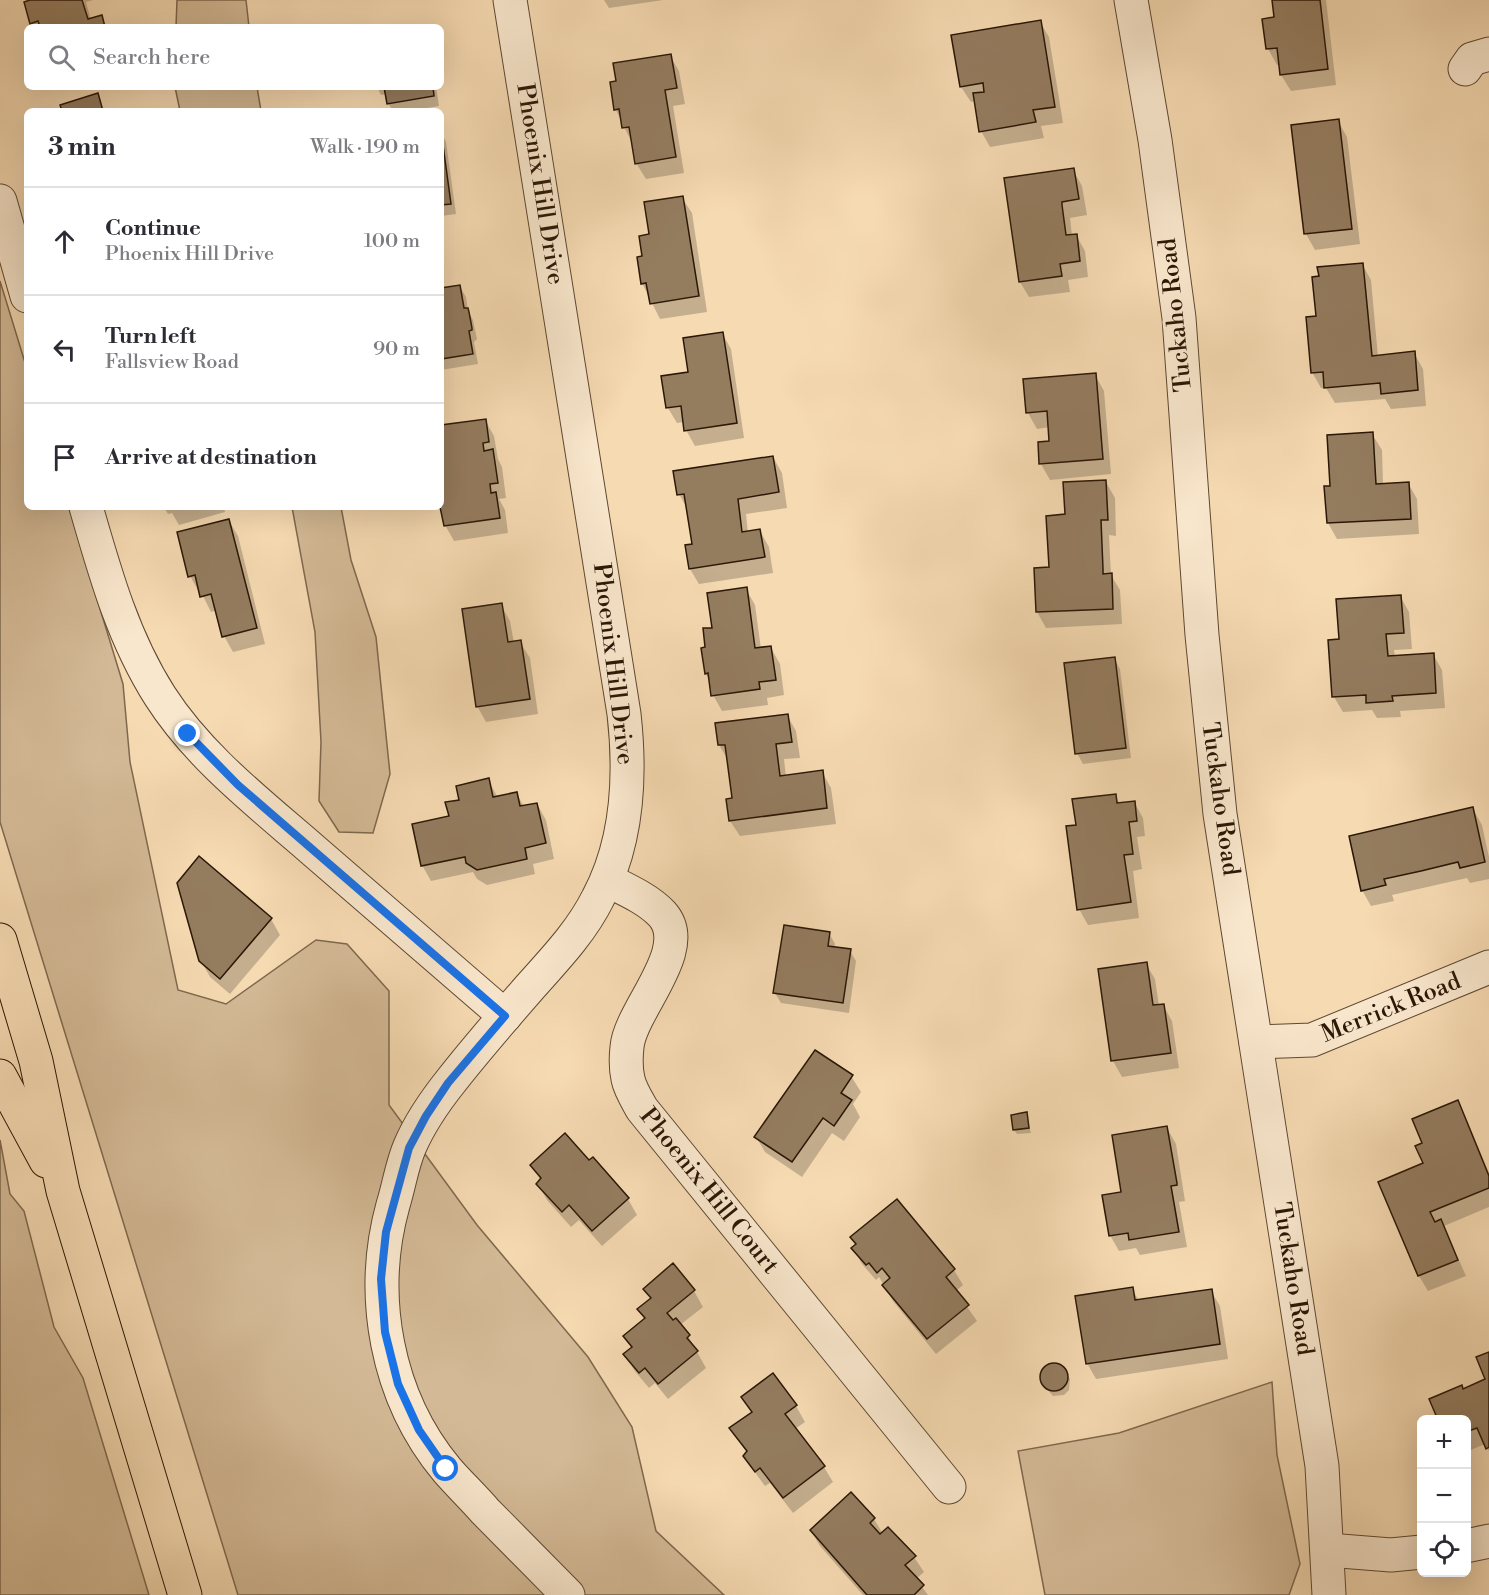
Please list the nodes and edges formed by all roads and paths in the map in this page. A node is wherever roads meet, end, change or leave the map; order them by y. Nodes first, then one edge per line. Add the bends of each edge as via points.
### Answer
1 (510, 0) edge
2 (1131, 0) edge
3 (0, 201) edge
4 (24, 285) edge
5 (87, 510) edge
6 (607, 880) junction
7 (0, 940) edge
8 (1489, 967) edge
9 (505, 1016) junction
10 (1256, 1042) junction
11 (0, 1076) edge
12 (63, 1191) junction
13 (949, 1487) dead end
14 (1489, 1541) edge
15 (1471, 1545) edge
16 (1328, 1550) junction
17 (1417, 1553) edge
18 (185, 1595) edge
19 (568, 1595) edge
20 (1329, 1595) edge

1 - 6 street, Phoenix Hill Drive via 628,751 626,808
2 - 10 street, Tuckaho Road via 1179,318 1211,742
3 - 4 street
5 - 9 street via 107,582 128,637 143,668 188,734 238,785
6 - 9 street, Phoenix Hill Drive via 573,938
6 - 13 street, Phoenix Hill Court via 662,914 671,938 666,962 627,1045 628,1080 642,1109
7 - 12 highway via 36,1061
8 - 10 street, Merrick Road via 1312,1040
9 - 19 street, Phoenix Hill Drive via 448,1083 409,1148 386,1232 381,1279 385,1332 398,1384 419,1430 446,1469
10 - 16 street, Tuckaho Road via 1322,1466
11 - 12 highway
12 - 18 highway
14 - 15 street
16 - 17 street via 1391,1556
16 - 20 street, Tuckaho Road

